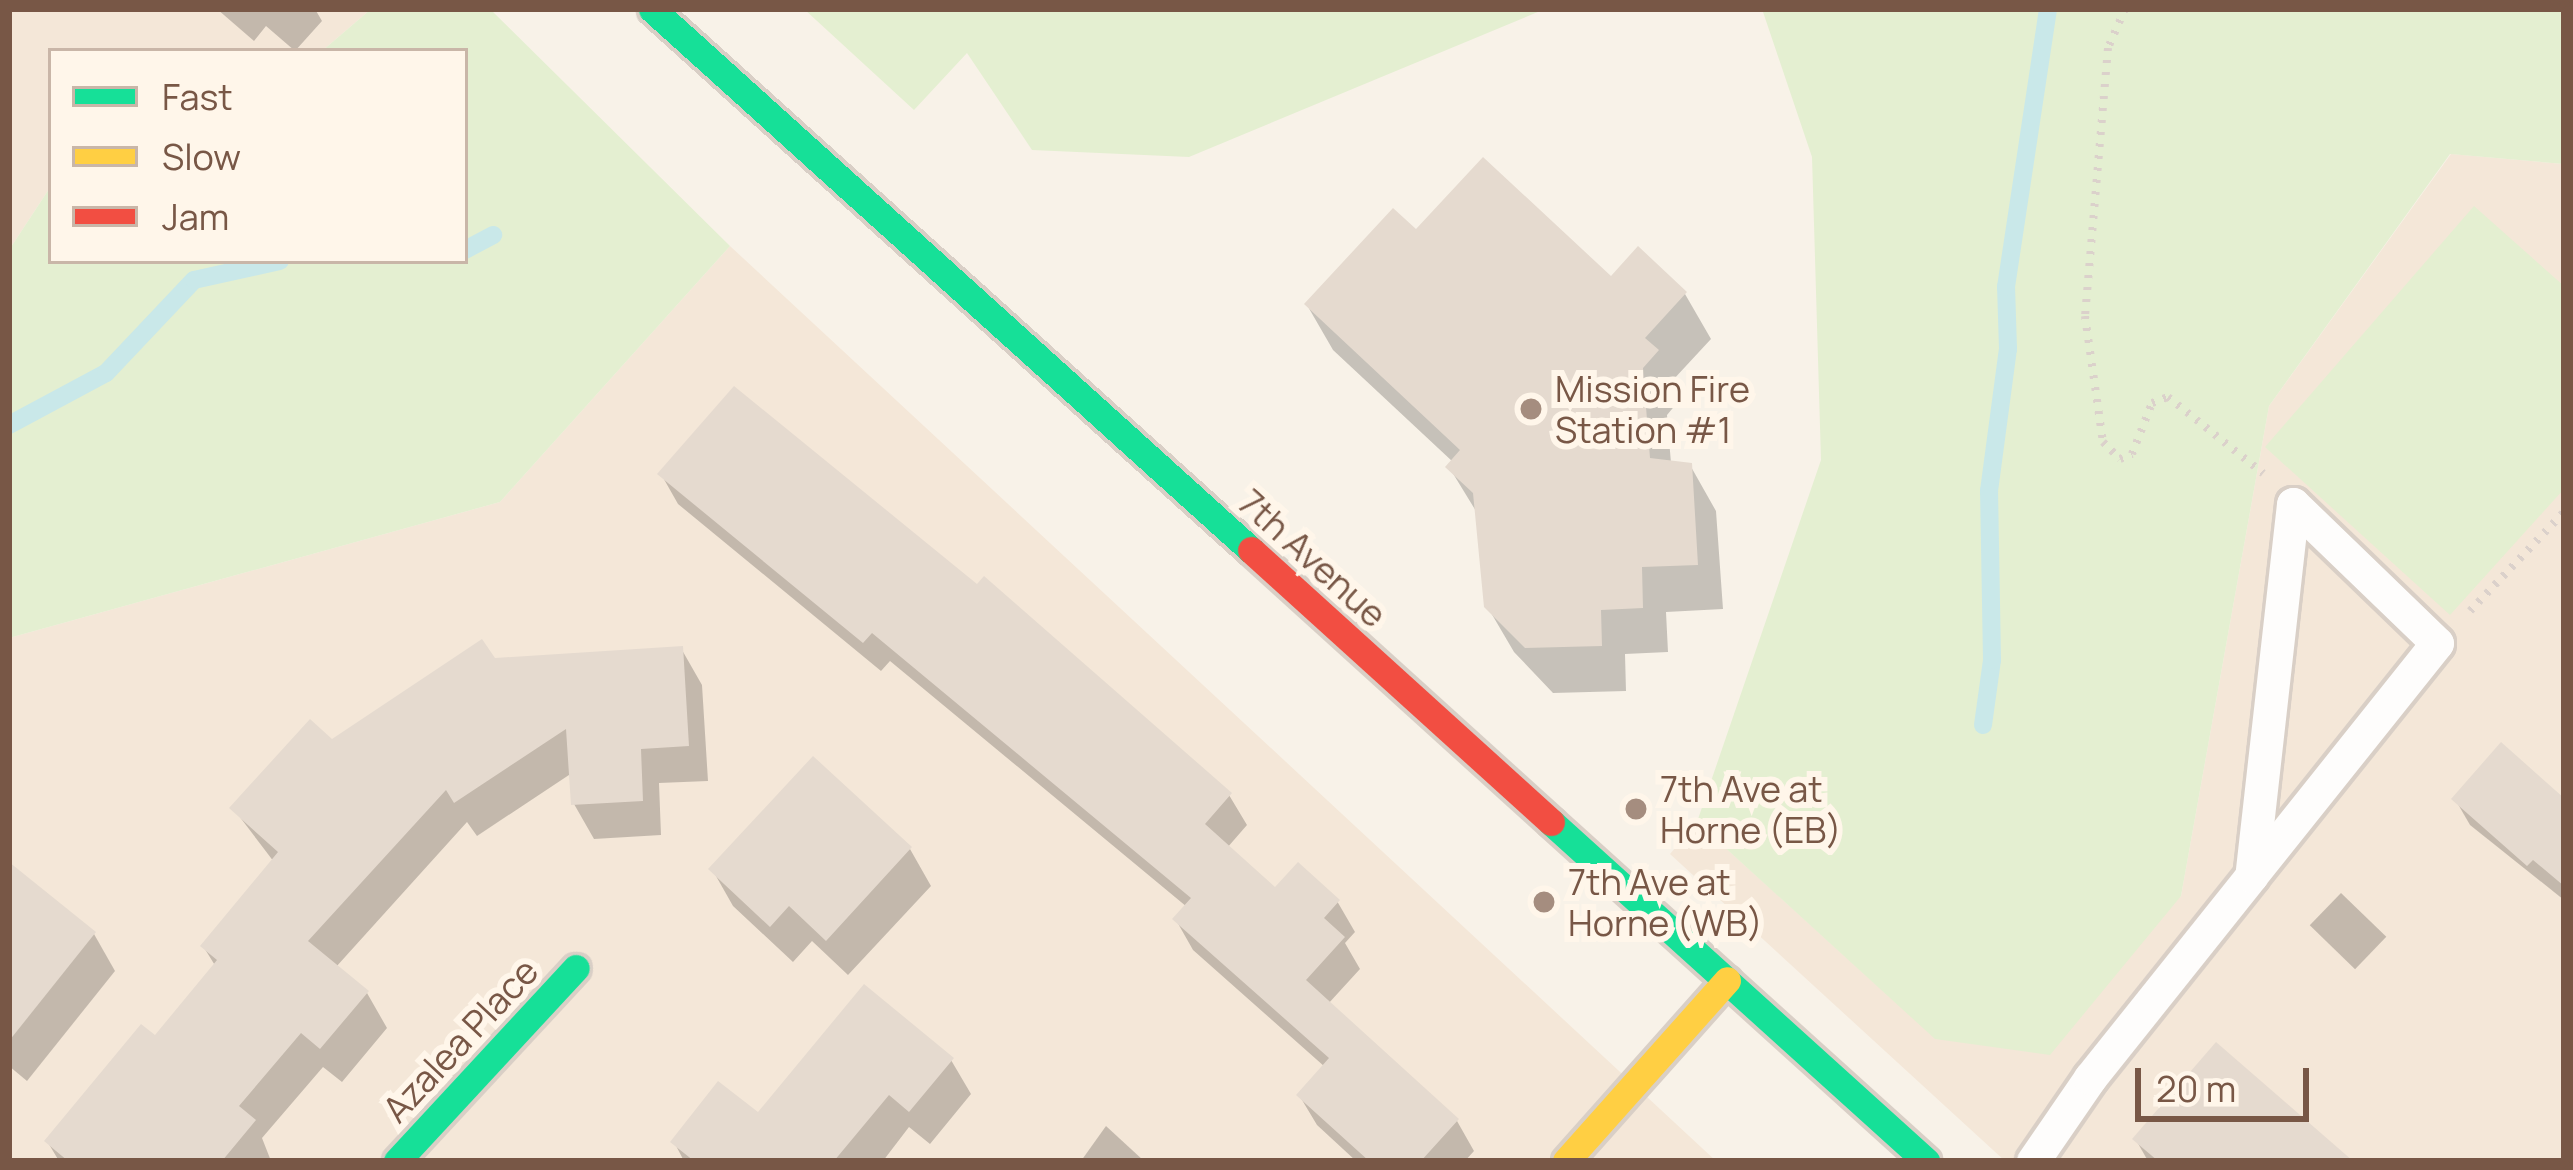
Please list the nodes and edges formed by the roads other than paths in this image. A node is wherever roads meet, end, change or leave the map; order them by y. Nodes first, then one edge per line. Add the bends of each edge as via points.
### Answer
1 (652, 9) edge
2 (2252, 876) junction
3 (576, 968) dead end
4 (1727, 980) junction
5 (397, 1161) edge
6 (1566, 1161) edge
7 (1926, 1161) edge
8 (2033, 1161) edge

1 - 4 street, 7th Avenue
2 - 2 lane via 2438,643 2293,504
2 - 8 lane
3 - 5 street, Azalea Place
4 - 6 street
4 - 7 street, 7th Avenue

